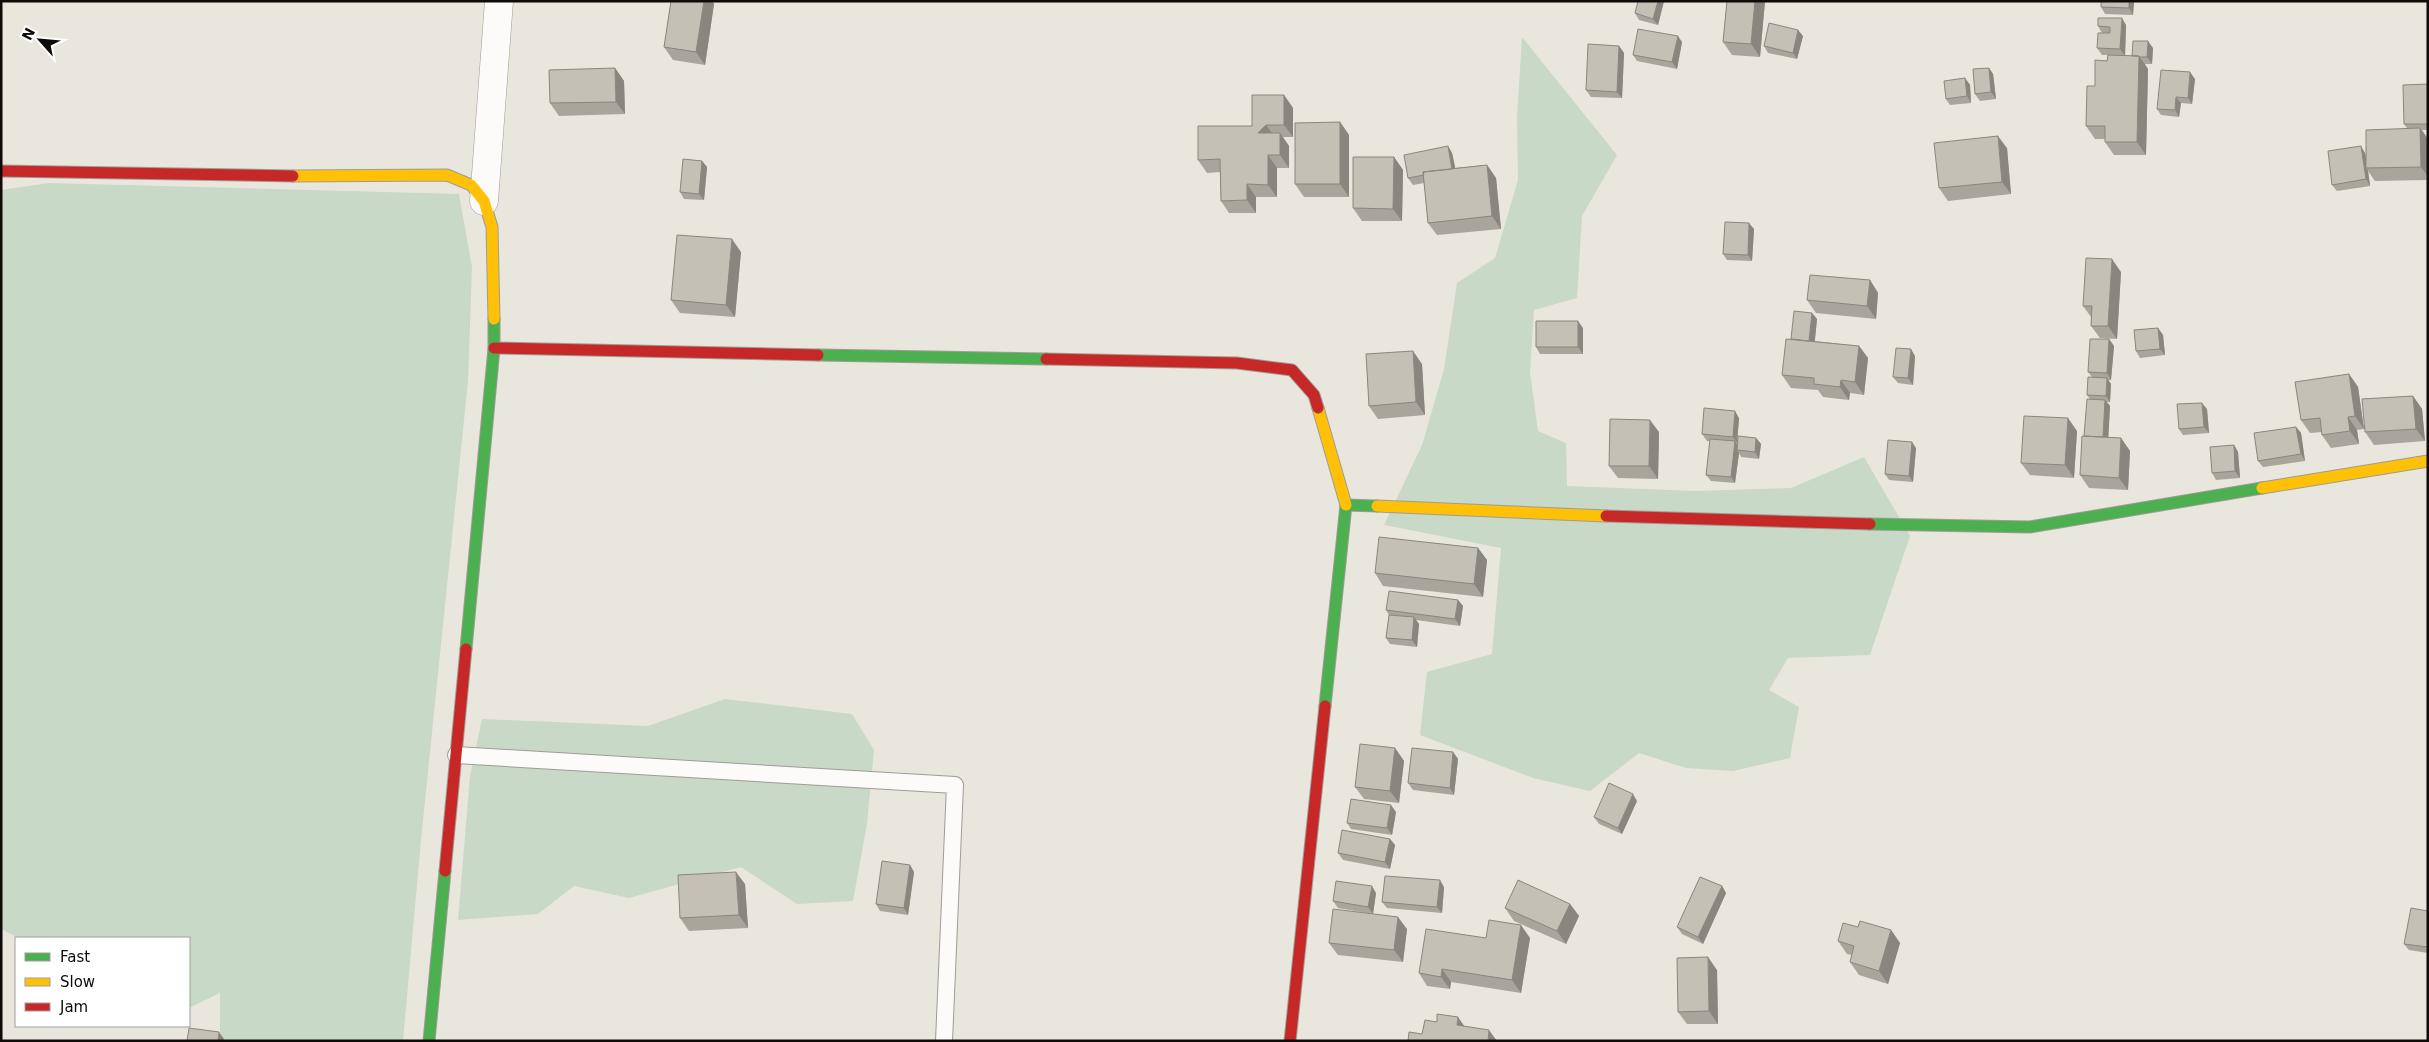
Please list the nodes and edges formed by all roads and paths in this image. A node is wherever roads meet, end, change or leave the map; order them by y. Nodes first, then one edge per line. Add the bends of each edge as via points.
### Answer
1 (499, 1) edge
2 (1, 171) edge
3 (484, 201) junction
4 (494, 348) junction
5 (2428, 461) edge
6 (1346, 505) junction
7 (456, 755) junction
8 (428, 1041) edge
9 (944, 1041) edge
10 (1290, 1041) edge

1 - 3 street
2 - 3 street via 447,175 471,185
3 - 4 street via 492,227
4 - 6 street via 1237,363 1292,370 1314,396
4 - 7 street
5 - 6 street via 2030,527 1711,521
6 - 10 street
7 - 8 street
7 - 9 lane via 955,785

